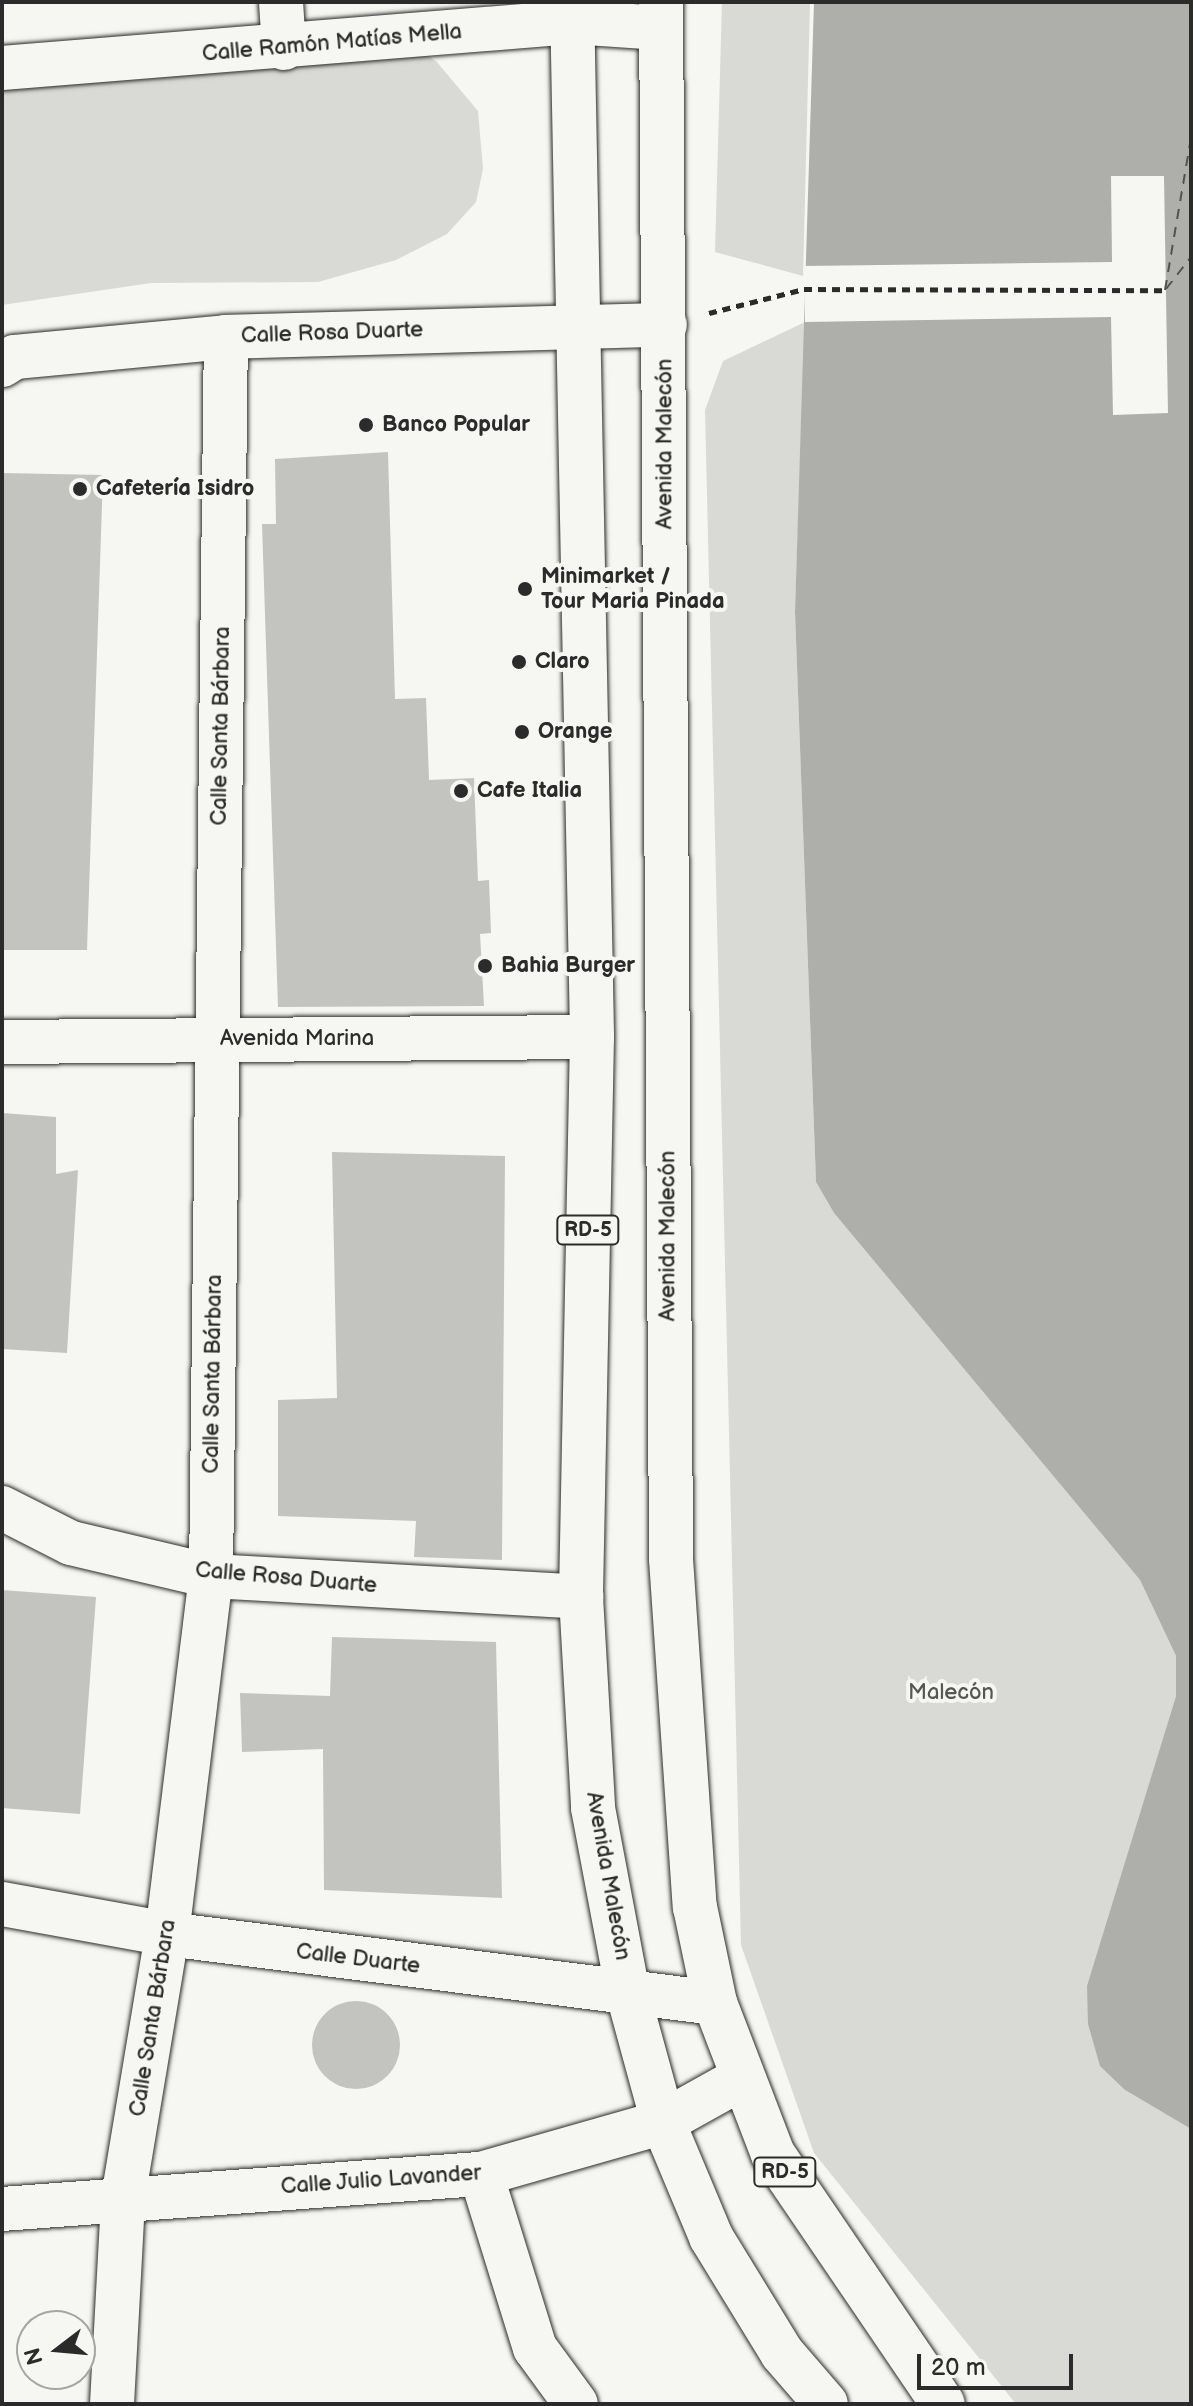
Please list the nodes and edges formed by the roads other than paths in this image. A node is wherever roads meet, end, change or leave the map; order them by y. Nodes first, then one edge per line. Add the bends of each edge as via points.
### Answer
1 (281, 2) edge
2 (572, 12) edge
3 (661, 15) edge
4 (284, 48) junction
5 (2, 68) edge
6 (580, 324) junction
7 (665, 325) junction
8 (226, 337) junction
9 (2, 365) edge
10 (592, 1037) junction
11 (217, 1040) junction
12 (2, 1042) edge
13 (2, 1508) edge
14 (211, 1576) junction
15 (581, 1597) junction
16 (2, 1904) edge
17 (167, 1934) junction
18 (628, 1994) junction
19 (715, 2003) junction
20 (742, 2078) junction
21 (663, 2122) junction
22 (481, 2174) junction
23 (123, 2198) junction
24 (2, 2209) edge
25 (112, 2404) edge
26 (576, 2404) edge
27 (826, 2404) edge
28 (943, 2404) edge

1 - 4 street
2 - 3 street, Calle Ramón Matías Mella
2 - 4 street, Calle Ramón Matías Mella
2 - 6 street, Avenida Malecón / RD-5
3 - 7 street, Avenida Malecón / RD-5
4 - 5 street, Calle Ramón Matías Mella
6 - 7 street, Calle Rosa Duarte
6 - 8 street, Calle Rosa Duarte
6 - 10 street, Avenida Malecón / RD-5
7 - 19 street, Avenida Malecón / RD-5 via 671,1587 695,1907
8 - 9 street, Calle Rosa Duarte via 15,357
8 - 11 street, Calle Santa Bárbara
10 - 11 street, Avenida Marina
10 - 15 street, Avenida Malecón / RD-5
11 - 12 street, Avenida Marina
11 - 14 street, Calle Santa Bárbara
13 - 14 street, Calle Rosa Duarte via 71,1543
14 - 15 street, Calle Rosa Duarte
14 - 17 street, Calle Santa Bárbara
15 - 18 street, Avenida Malecón / RD-5 via 593,1808
16 - 17 street, Calle Duarte
17 - 18 street, Calle Duarte
17 - 23 street, Calle Santa Bárbara
18 - 19 street, Calle Duarte
18 - 21 street, Avenida Malecón / RD-5
19 - 20 street, Avenida Malecón / RD-5
20 - 21 street, Calle Julio Lavander
20 - 28 street, Avenida Malecón / RD-5 via 773,2154
21 - 22 street, Calle Julio Lavander
21 - 27 street, Avenida Malecón / RD-5 via 711,2237 782,2353
22 - 23 street, Calle Julio Lavander
22 - 26 street via 535,2348
23 - 24 street, Calle Julio Lavander
23 - 25 street, Calle Santa Bárbara

